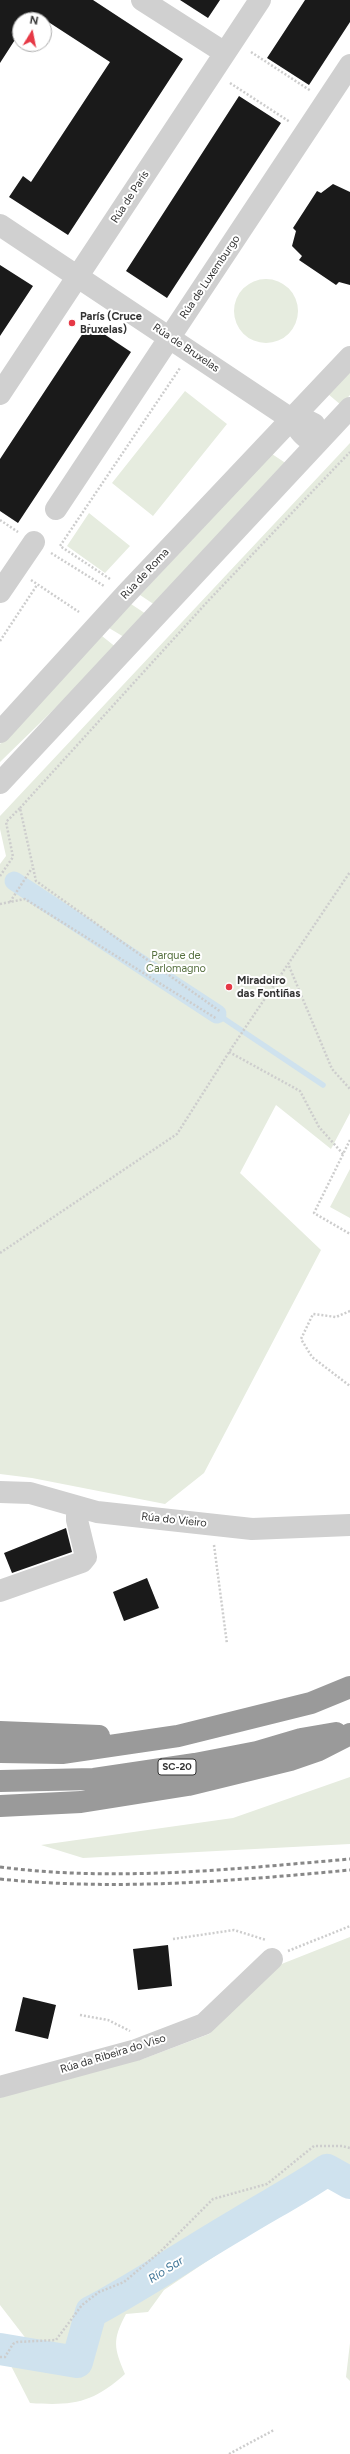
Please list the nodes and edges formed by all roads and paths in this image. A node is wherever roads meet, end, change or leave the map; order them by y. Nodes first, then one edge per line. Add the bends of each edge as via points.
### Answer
1 (142, 0) edge
2 (260, 0) edge
3 (251, 52) dead end
4 (225, 54) junction
5 (350, 64) edge
6 (230, 83) dead end
7 (326, 101) junction
8 (306, 132) junction
9 (0, 225) edge
10 (78, 276) junction
11 (169, 338) junction
12 (350, 357) edge
13 (180, 367) dead end
14 (0, 394) edge
15 (350, 408) edge
16 (292, 419) junction
17 (319, 441) junction
18 (350, 452) edge
19 (56, 509) dead end
20 (34, 542) joint
21 (15, 570) junction
22 (110, 579) dead end
23 (37, 585) junction
24 (104, 586) dead end
25 (0, 592) edge
26 (79, 612) dead end
27 (0, 641) edge
28 (54, 725) junction
29 (0, 732) edge
30 (0, 768) edge
31 (0, 782) edge
32 (20, 808) junction
33 (33, 867) junction
34 (350, 872) edge
35 (1, 874) edge
36 (9, 902) junction
37 (0, 904) edge
38 (288, 965) junction
39 (221, 1012) dead end
40 (216, 1019) dead end
41 (229, 1052) junction
42 (350, 1089) edge
43 (350, 1140) edge
44 (343, 1154) junction
45 (350, 1234) edge
46 (0, 1253) edge
47 (350, 1311) edge
48 (350, 1386) edge
49 (0, 1492) edge
50 (77, 1507) junction
51 (211, 1524) junction
52 (350, 1525) edge
53 (0, 1591) edge
54 (227, 1644) dead end
55 (350, 1687) edge
56 (0, 1732) edge
57 (350, 1732) edge
58 (178, 1736) junction
59 (0, 1752) edge
60 (0, 1781) edge
61 (0, 1806) edge
62 (350, 1926) edge
63 (173, 1939) dead end
64 (275, 1957) junction
65 (80, 2015) dead end
66 (142, 2048) junction
67 (0, 2087) edge
68 (350, 2148) edge
69 (0, 2357) edge
70 (274, 2430) dead end
71 (229, 2454) edge

1 - 4 street
2 - 4 street, Rúa de París
3 - 7 path
4 - 10 street, Rúa de París
5 - 7 street, Rúa de Luxemburgo
6 - 8 path
7 - 8 street, Rúa de Luxemburgo
8 - 11 street, Rúa de Luxemburgo
9 - 10 street, Rúa de Bruxelas
10 - 11 street, Rúa de Bruxelas
10 - 14 street, Rúa de París
11 - 16 street, Rúa de Bruxelas
11 - 19 street, Rúa de Luxemburgo
12 - 16 street, Rúa de Roma
13 - 22 path via 60,546
15 - 17 street
16 - 17 street via 308,440
16 - 29 street, Rúa de Roma via 121,599
17 - 28 street
18 - 32 path via 209,600
20 - 21 street
20 - 24 path
21 - 23 path
21 - 25 street
23 - 26 path
23 - 27 path
28 - 30 street via 20,749
28 - 31 street
32 - 33 path
32 - 35 path via 6,822 13,857
33 - 36 path
33 - 39 path via 36,881
34 - 38 path
36 - 37 path
36 - 40 path via 25,899
38 - 41 path
38 - 42 path via 332,1070
41 - 44 path via 300,1091 319,1127
41 - 46 path via 177,1134
43 - 44 path
44 - 45 path via 314,1213
47 - 48 path via 336,1317 313,1314 302,1340 312,1357
49 - 50 street, Rúa do Vieiro via 30,1493
50 - 51 street, Rúa do Vieiro via 97,1512
50 - 53 street via 77,1520 86,1557 82,1562
51 - 52 street, Rúa do Vieiro via 252,1529
51 - 54 path
55 - 58 highway via 311,1703
56 - 58 highway via 76,1736
57 - 60 highway, SC-20 via 301,1739 257,1752 195,1764 94,1779
57 - 61 highway via 319,1750 290,1760 188,1785 81,1802
58 - 59 highway via 62,1752
62 - 64 path
63 - 64 path via 234,1930 264,1938
64 - 66 street, Rúa da Ribeira do Viso via 204,2024
65 - 66 path via 108,2020 131,2031
66 - 67 street, Rúa da Ribeira do Viso
68 - 69 path via 314,2146 267,2184 213,2199 161,2251 124,2282 99,2292 82,2305 56,2340 14,2344 5,2357
70 - 71 path

